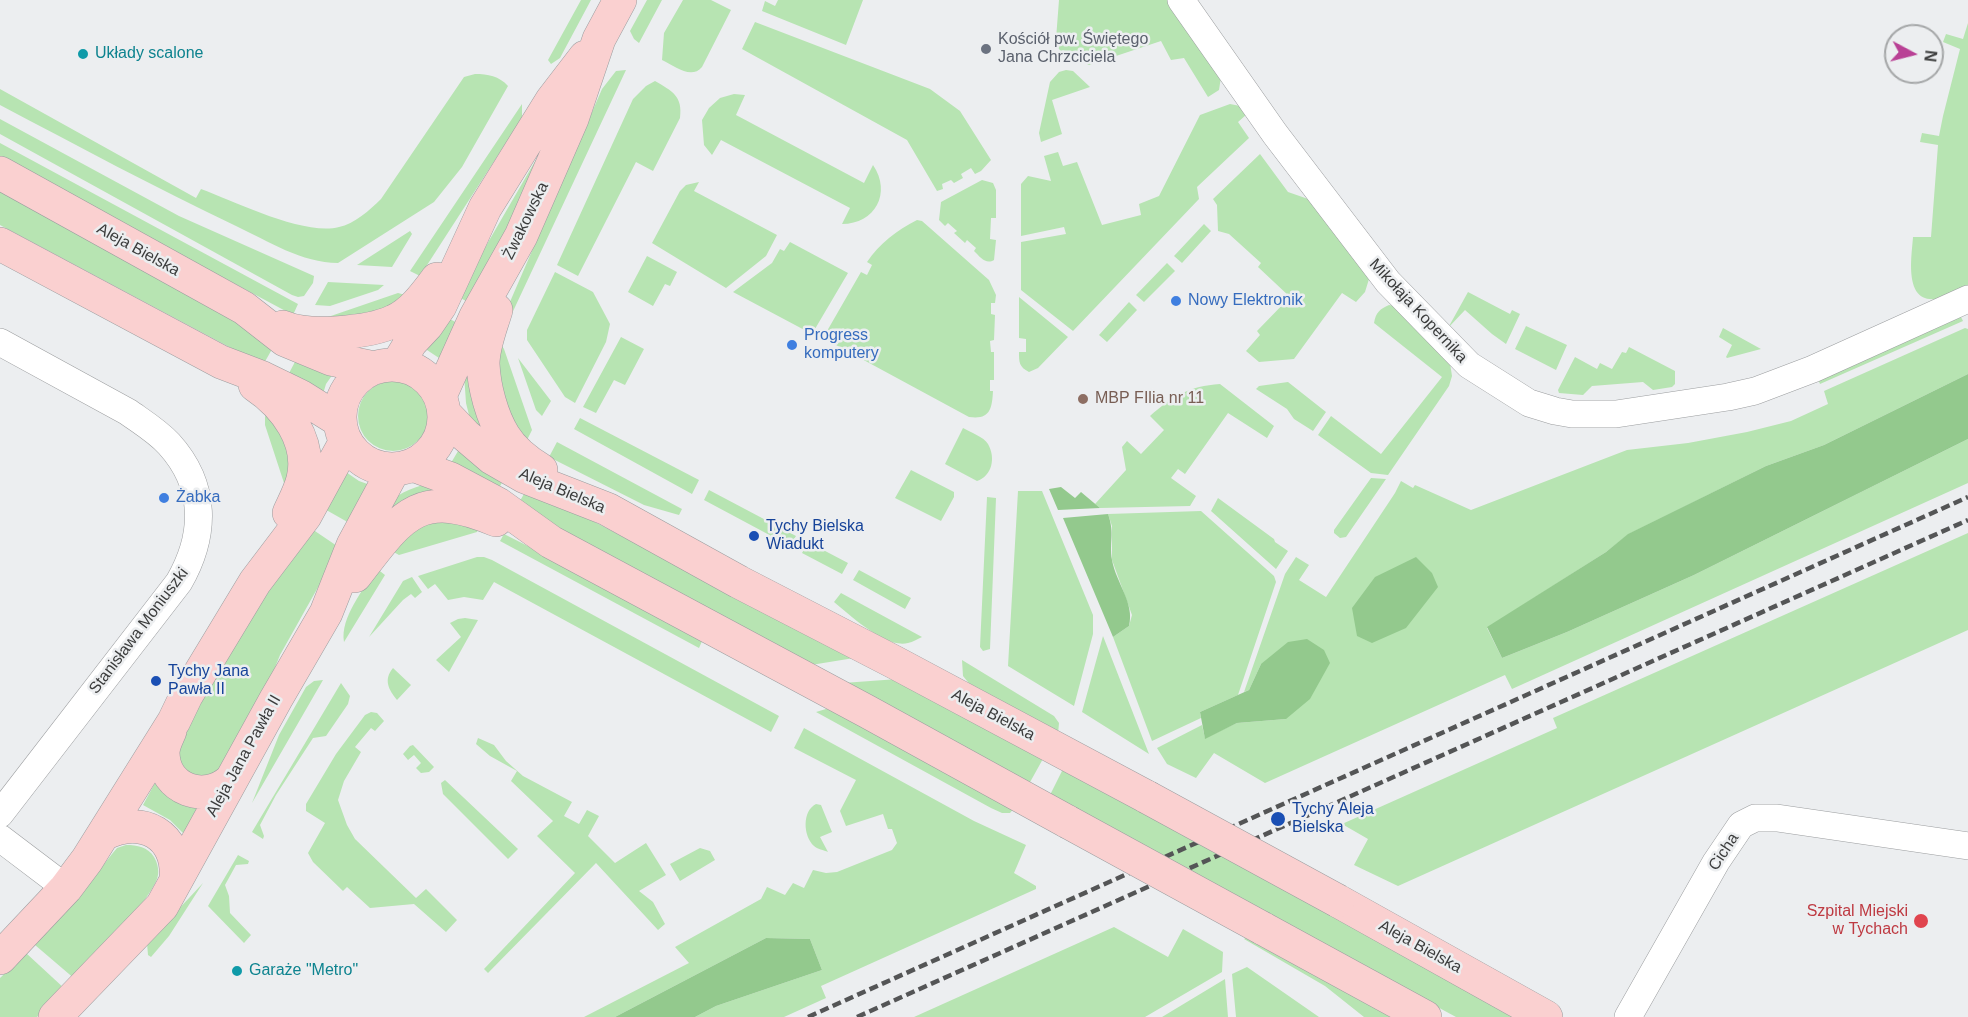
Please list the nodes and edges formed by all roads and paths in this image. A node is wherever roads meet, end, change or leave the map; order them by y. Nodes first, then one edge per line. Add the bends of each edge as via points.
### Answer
1 (620, 0) edge
2 (1181, 0) edge
3 (599, 39) junction
4 (0, 173) edge
5 (485, 208) junction
6 (521, 236) junction
7 (0, 244) edge
8 (1968, 298) edge
9 (244, 308) junction
10 (0, 342) edge
11 (221, 362) junction
12 (385, 367) junction
13 (442, 404) junction
14 (343, 431) junction
15 (403, 467) junction
16 (607, 509) junction
17 (550, 542) junction
18 (255, 582) junction
19 (326, 613) junction
20 (174, 721) junction
21 (231, 780) junction
22 (0, 814) edge
23 (104, 834) junction
24 (0, 838) edge
25 (1968, 846) edge
26 (176, 879) junction
27 (66, 888) junction
28 (0, 958) edge
29 (55, 1017) edge
30 (1425, 1017) edge
31 (1546, 1017) edge
32 (1628, 1017) edge

1 - 3 street, Żwakowska
2 - 8 street, Mikołaja Kopernika via 1268,125 1388,282 1469,365 1529,403 1572,414 1616,414 1746,393 1813,369
3 - 5 street, Żwakowska via 552,100
3 - 6 street, Żwakowska via 572,119
4 - 9 street, Aleja Bielska
5 - 9 street via 428,292 394,321 343,332 303,333
5 - 12 street, Żwakowska via 440,306 427,325
6 - 13 street, Żwakowska via 476,316
6 - 16 street via 489,331 483,363 492,410 504,436 532,464
7 - 11 street
9 - 12 street, Aleja Bielska via 285,340 331,359
10 - 22 street, Stanisława Moniuszki via 128,412 168,443 192,482 199,527 196,547 179,582
11 - 14 street via 300,396
11 - 18 street via 268,393 287,415 303,444 303,476 296,499
12 - 13 street via 410,368 422,375
12 - 14 street via 359,377 348,389 342,404
13 - 15 street via 442,429 436,444 426,456
13 - 16 street, Aleja Bielska via 465,435 492,459 525,477
14 - 15 street via 355,453 366,462 380,468
14 - 18 street via 305,516
15 - 17 street via 451,479 498,504
15 - 19 street, Aleja Jana Pawła II via 353,545
16 - 31 street, Aleja Bielska, bridge via 1147,797
17 - 19 street via 477,512 455,506 426,508 406,516 390,530
17 - 30 street, bridge
18 - 20 street
19 - 21 street, Aleja Jana Pawła II
20 - 21 street via 163,754 165,767 176,781 202,793 218,790
20 - 23 street
21 - 26 street, Aleja Jana Pawła II
23 - 26 street via 130,825 154,831 171,848
23 - 27 street
24 - 27 street
25 - 32 street, Cicha via 1777,818 1755,818 1741,825
26 - 29 street, Aleja Jana Pawła II via 162,906
27 - 28 street

